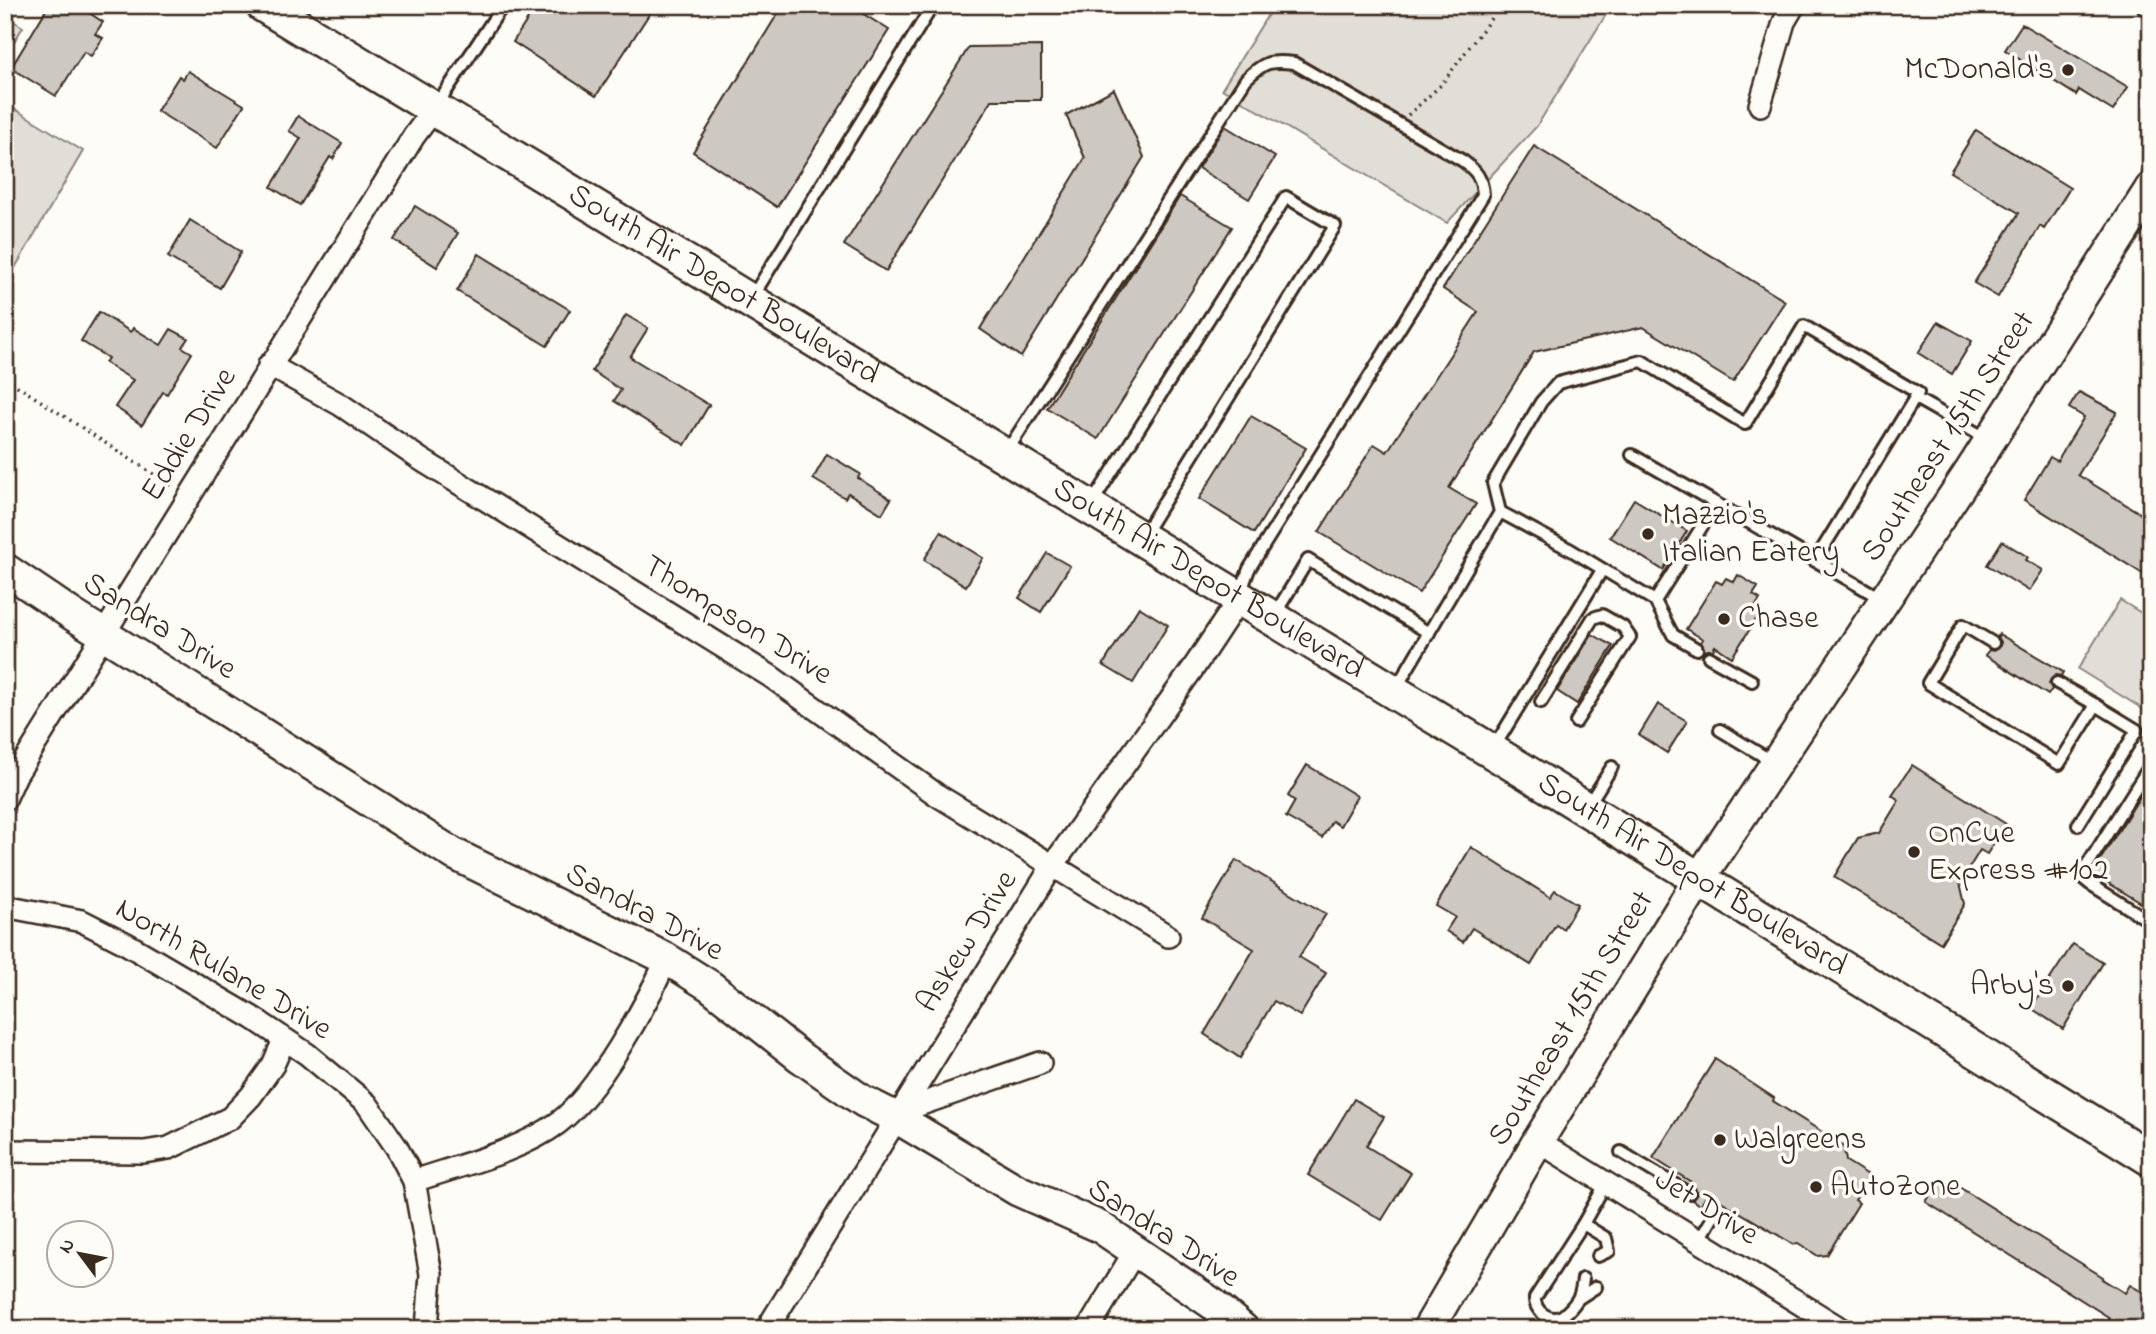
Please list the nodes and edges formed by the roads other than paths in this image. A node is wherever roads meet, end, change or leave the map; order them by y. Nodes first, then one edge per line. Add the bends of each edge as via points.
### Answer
1 (263, 5) edge
2 (503, 5) edge
3 (933, 5) edge
4 (1794, 5) edge
5 (1760, 105) dead end
6 (435, 108) junction
7 (2151, 188) edge
8 (750, 301) junction
9 (269, 365) junction
10 (1915, 398) junction
11 (1990, 440) junction
12 (1632, 455) dead end
13 (1004, 456) junction
14 (1716, 504) junction
15 (1088, 508) junction
16 (1500, 512) junction
17 (1140, 539) junction
18 (1815, 561) junction
19 (5, 569) edge
20 (1602, 570) junction
21 (1239, 599) junction
22 (1884, 600) junction
23 (1655, 601) junction
24 (1271, 619) junction
25 (1429, 633) junction
26 (103, 634) junction
27 (1993, 643) dead end
28 (1697, 649) dead end
29 (1709, 657) dead end
30 (1752, 681) dead end
31 (2057, 682) dead end
32 (1394, 693) junction
33 (1541, 702) dead end
34 (2096, 705) junction
35 (1576, 722) dead end
36 (1720, 730) dead end
37 (1492, 752) junction
38 (1775, 763) junction
39 (2151, 764) edge
40 (1612, 767) dead end
41 (5, 799) edge
42 (1586, 810) junction
43 (2078, 825) dead end
44 (1053, 865) junction
45 (1699, 879) junction
46 (5, 906) edge
47 (2151, 922) edge
48 (1168, 936) dead end
49 (667, 959) junction
50 (284, 1040) junction
51 (1040, 1063) dead end
52 (899, 1114) junction
53 (1538, 1141) junction
54 (5, 1151) edge
55 (1621, 1152) dead end
56 (2151, 1158) edge
57 (414, 1181) junction
58 (1606, 1183) junction
59 (1689, 1193) dead end
60 (1709, 1205) dead end
61 (1583, 1224) junction
62 (1699, 1241) junction
63 (1135, 1251) junction
64 (1610, 1264) dead end
65 (1583, 1279) dead end
66 (1596, 1287) dead end
67 (1579, 1298) junction
68 (427, 1329) edge
69 (767, 1329) edge
70 (1087, 1329) edge
71 (1243, 1329) edge
72 (1428, 1329) edge
73 (1841, 1329) edge

1 - 6 main road, South Air Depot Boulevard
2 - 6 lane
3 - 8 lane
4 - 5 street via 1784,22
6 - 8 main road, South Air Depot Boulevard
6 - 9 street, Eddie Drive
7 - 11 street, Southeast 15th Street
8 - 13 main road, South Air Depot Boulevard
9 - 26 street, Eddie Drive
9 - 44 street, Thompson Drive via 341,405 419,459 770,676 937,795
10 - 11 lane
10 - 16 lane via 1918,393 1804,326 1745,424 1642,361 1558,383 1541,402 1493,483
10 - 18 lane
11 - 22 street, Southeast 15th Street
12 - 14 lane
13 - 15 main road, South Air Depot Boulevard
13 - 21 lane via 1246,79 1263,64 1294,63 1463,161 1478,172 1483,195 1250,569
14 - 18 lane
14 - 23 lane
15 - 17 main road, South Air Depot Boulevard
15 - 17 lane via 1286,197 1335,226
16 - 20 lane
16 - 25 lane
17 - 21 main road, South Air Depot Boulevard
18 - 22 lane
19 - 26 street, Sandra Drive
20 - 23 lane
20 - 37 lane
21 - 24 main road, South Air Depot Boulevard
21 - 44 street, Askew Drive
22 - 38 street, Southeast 15th Street
23 - 28 lane via 1673,635
24 - 25 lane via 1308,560
24 - 32 main road, South Air Depot Boulevard
25 - 32 lane
26 - 41 street, Eddie Drive
26 - 49 street, Sandra Drive via 454,854
27 - 34 lane via 1963,625 1928,683 2059,764
29 - 30 lane
31 - 34 lane
32 - 37 main road, South Air Depot Boulevard
33 - 35 lane via 1593,618 1602,615 1623,627 1630,638
34 - 43 lane via 2137,730
36 - 38 lane
37 - 42 main road, South Air Depot Boulevard
38 - 45 street, Southeast 15th Street
39 - 47 lane via 2084,872 2090,884
40 - 42 lane
42 - 45 main road, South Air Depot Boulevard
44 - 48 street, Thompson Drive
44 - 52 street, Askew Drive
45 - 53 street, Southeast 15th Street
45 - 56 main road, South Air Depot Boulevard
46 - 50 street, North Rulane Drive via 82,921 253,1017
49 - 52 street, Sandra Drive via 863,1101
49 - 57 street via 604,1069 558,1123 523,1144
50 - 54 street via 251,1097 230,1118 169,1148 144,1152
50 - 57 street, North Rulane Drive via 368,1104
51 - 52 street
52 - 63 street, Sandra Drive via 1017,1190 1100,1227
52 - 69 street, Askew Drive
53 - 58 street, Jet Drive
53 - 72 street, Southeast 15th Street
55 - 59 lane
57 - 68 street, North Rulane Drive via 431,1274
58 - 61 lane
58 - 62 street, Jet Drive
60 - 62 lane via 1717,1210
61 - 64 lane via 1606,1238 1603,1253
61 - 67 lane via 1535,1304 1539,1311 1556,1318
62 - 73 street, Jet Drive
63 - 70 street
63 - 71 street, Sandra Drive
65 - 67 lane
66 - 67 lane

